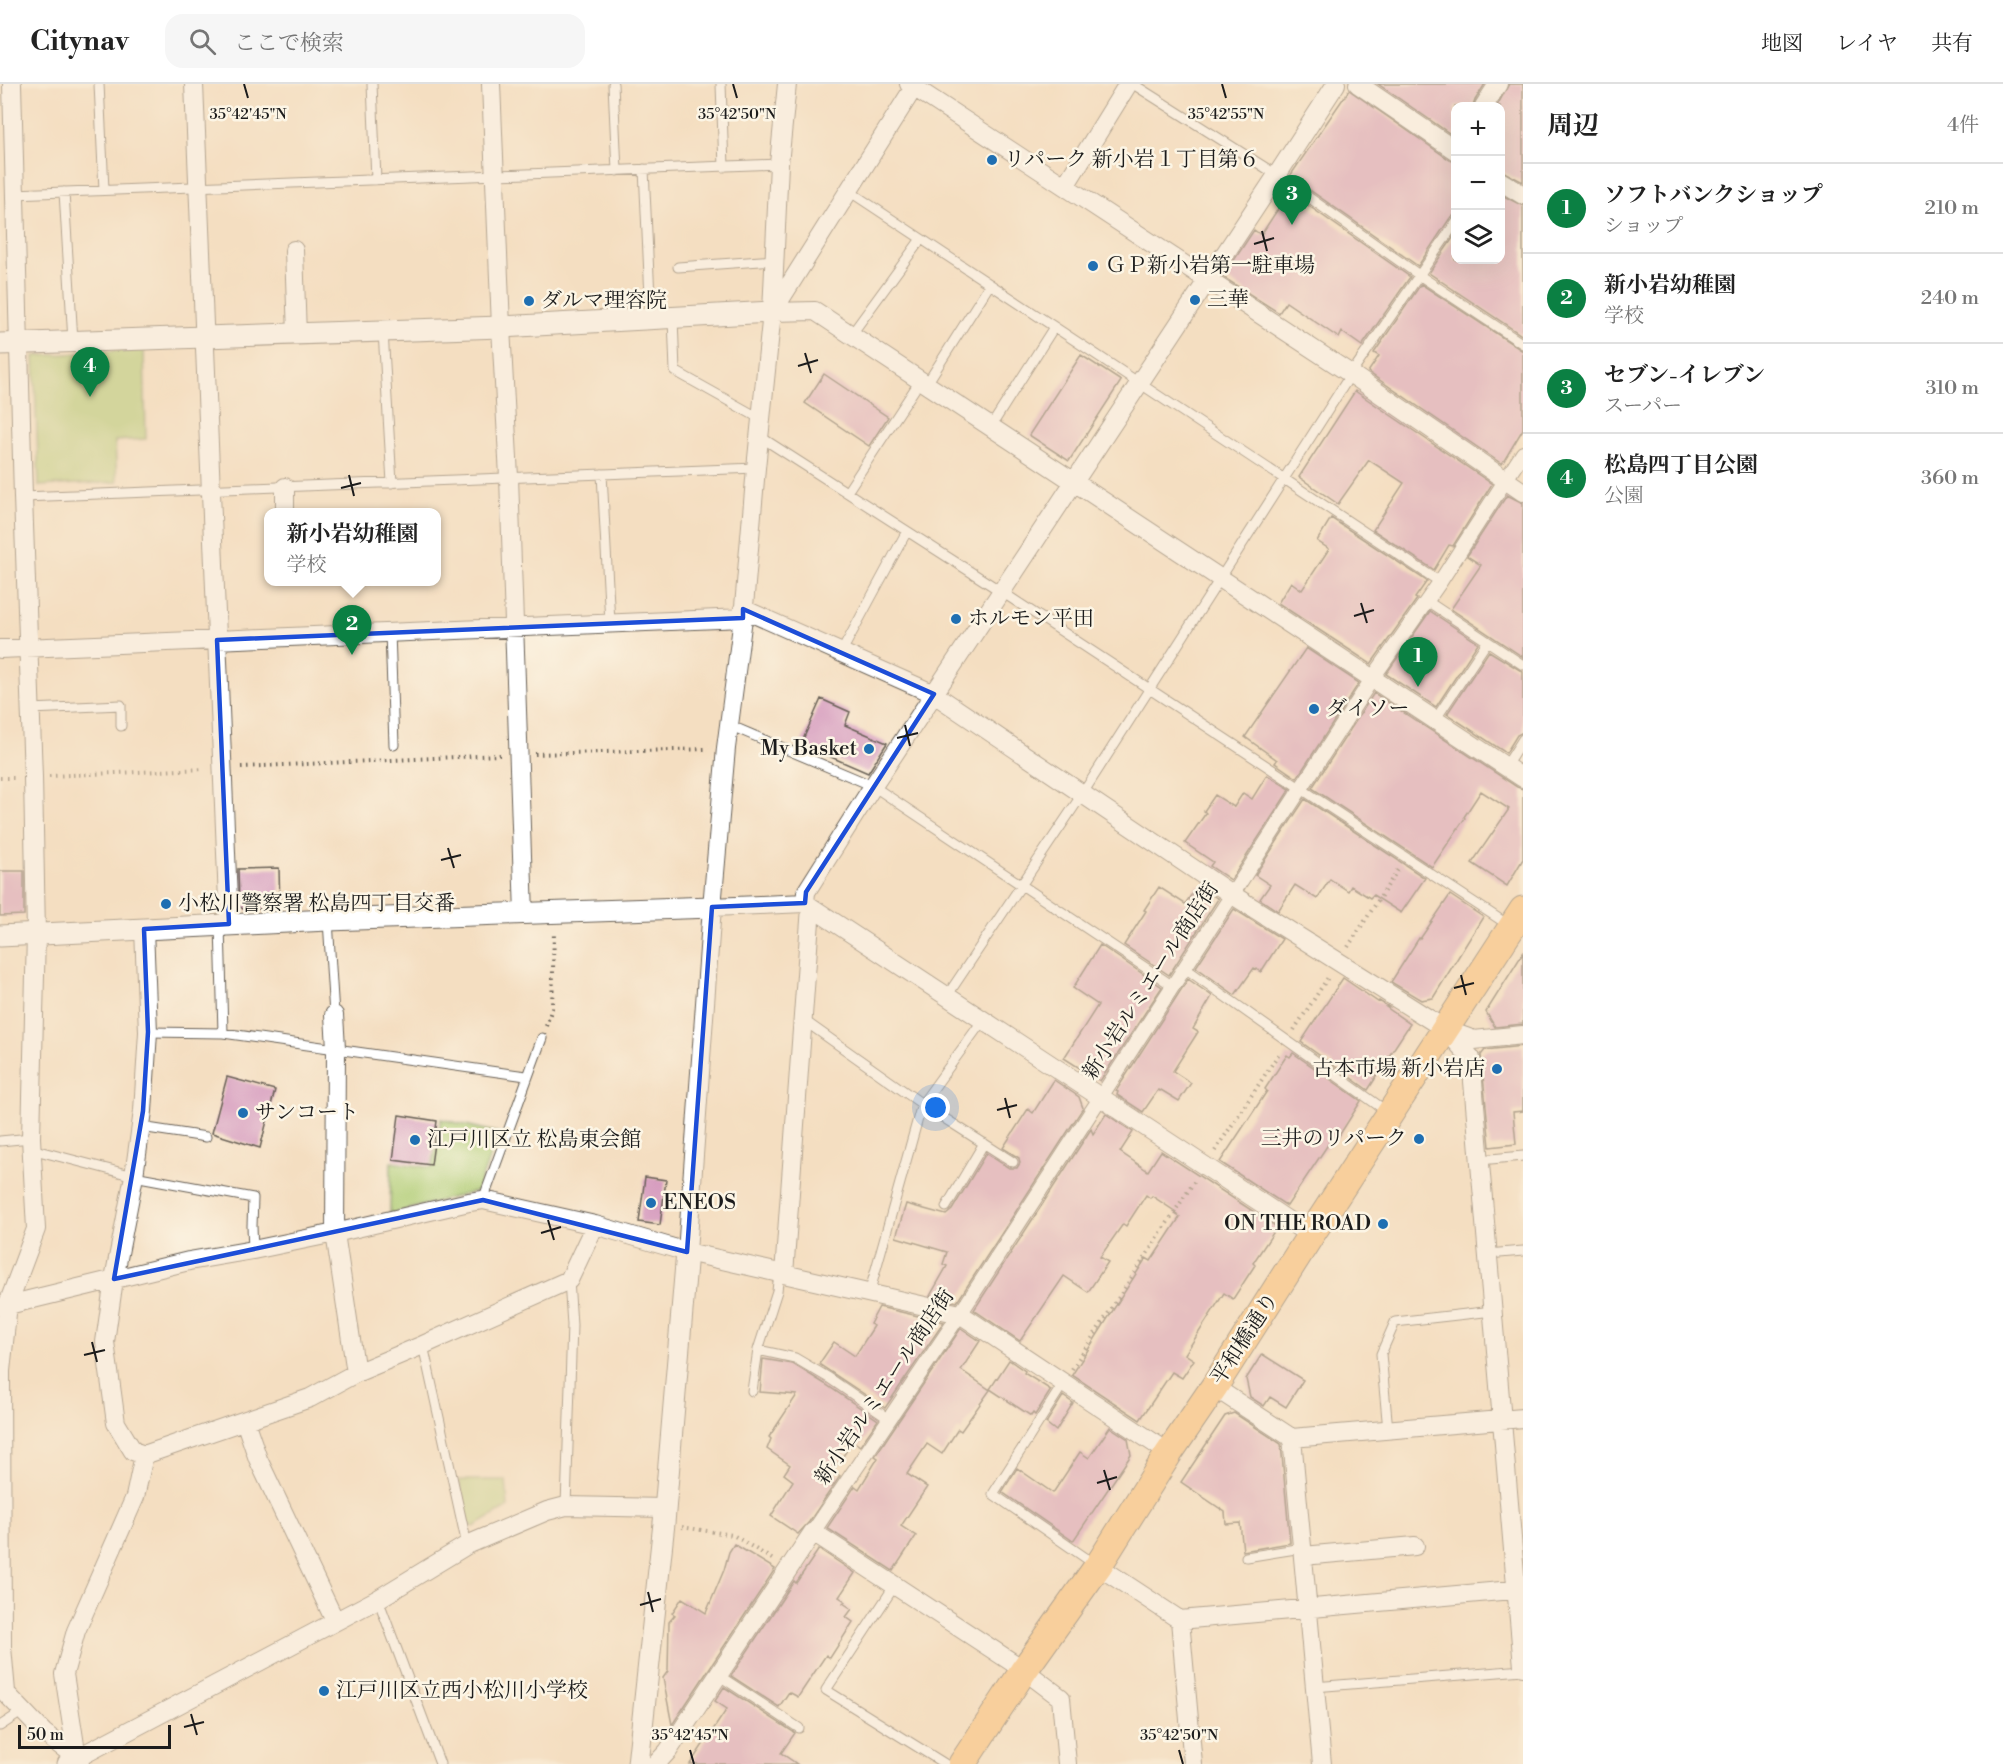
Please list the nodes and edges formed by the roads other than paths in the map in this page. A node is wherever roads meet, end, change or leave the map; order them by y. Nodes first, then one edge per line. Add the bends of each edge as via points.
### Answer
1 (12, 84) edge
2 (99, 84) edge
3 (194, 84) edge
4 (372, 84) edge
5 (491, 84) edge
6 (613, 84) edge
7 (721, 84) edge
8 (788, 84) edge
9 (1130, 84) edge
10 (1336, 84) edge
11 (1358, 84) edge
12 (1498, 84) edge
13 (913, 85) edge
14 (1487, 102) edge
15 (1451, 148) edge
16 (779, 164) junction
17 (723, 167) junction
18 (644, 170) junction
19 (617, 171) junction
20 (494, 175) junction
21 (1277, 175) junction
22 (376, 180) junction
23 (1505, 184) edge
24 (198, 186) junction
25 (1065, 186) junction
26 (104, 190) junction
27 (849, 191) junction
28 (64, 192) junction
29 (14, 194) junction
30 (1523, 195) edge
31 (1451, 228) edge
32 (921, 239) junction
33 (294, 250) dead end
34 (775, 260) junction
35 (678, 267) dead end
36 (1419, 275) junction
37 (1208, 279) junction
38 (990, 284) junction
39 (772, 312) junction
40 (673, 318) junction
41 (651, 319) junction
42 (501, 327) junction
43 (1054, 327) junction
44 (383, 332) junction
45 (297, 335) junction
46 (851, 335) junction
47 (204, 338) junction
48 (73, 341) junction
49 (9, 344) edge
50 (1523, 344) edge
51 (1351, 374) junction
52 (923, 383) junction
53 (1139, 383) junction
54 (760, 428) junction
55 (990, 428) junction
56 (1523, 453) edge
57 (756, 468) junction
58 (602, 474) junction
59 (509, 477) junction
60 (1284, 479) junction
61 (1505, 480) junction
62 (392, 483) junction
63 (1074, 483) junction
64 (285, 487) junction
65 (211, 490) junction
66 (847, 492) junction
67 (1523, 492) edge
68 (23, 497) junction
69 (285, 508) edge
70 (908, 531) junction
71 (1220, 578) junction
72 (1440, 582) junction
73 (1002, 592) junction
74 (1426, 601) junction
75 (743, 613) junction
76 (610, 623) junction
77 (514, 627) junction
78 (390, 633) junction
79 (217, 640) junction
80 (1487, 642) junction
81 (29, 648) junction
82 (0, 649) edge
83 (841, 653) junction
84 (1523, 665) edge
85 (1372, 679) junction
86 (1149, 689) junction
87 (934, 694) junction
88 (31, 709) junction
89 (1435, 720) junction
90 (729, 725) junction
91 (121, 726) dead end
92 (1523, 739) edge
93 (394, 745) dead end
94 (1506, 766) junction
95 (1523, 778) edge
96 (873, 786) junction
97 (1300, 788) junction
98 (1083, 793) junction
99 (1022, 885) junction
100 (1231, 894) junction
101 (808, 905) junction
102 (712, 907) junction
103 (524, 914) junction
104 (1517, 919) edge
105 (328, 920) junction
106 (224, 925) junction
107 (144, 929) junction
108 (36, 934) junction
109 (0, 936) edge
110 (1185, 968) junction
111 (1173, 986) junction
112 (946, 996) junction
113 (334, 1015) joint
114 (802, 1019) junction
115 (983, 1020) junction
116 (1445, 1029) junction
117 (148, 1032) junction
118 (223, 1033) junction
119 (1523, 1035) edge
120 (542, 1038) road end
121 (336, 1048) junction
122 (526, 1076) junction
123 (1100, 1097) junction
124 (922, 1104) junction
125 (1390, 1114) junction
126 (141, 1127) junction
127 (206, 1137) dead end
128 (0, 1140) edge
129 (31, 1143) junction
130 (984, 1143) junction
131 (1523, 1156) edge
132 (1480, 1160) junction
133 (1013, 1162) dead end
134 (134, 1176) junction
135 (483, 1200) junction
136 (946, 1207) dead end
137 (595, 1225) junction
138 (336, 1233) junction
139 (1310, 1235) junction
140 (253, 1250) junction
141 (1523, 1251) edge
142 (687, 1252) junction
143 (1488, 1254) junction
144 (782, 1274) junction
145 (114, 1279) junction
146 (570, 1280) junction
147 (869, 1294) junction
148 (4, 1306) edge
149 (1493, 1311) junction
150 (960, 1314) junction
151 (423, 1346) junction
152 (758, 1350) junction
153 (356, 1373) junction
154 (1063, 1383) junction
155 (1214, 1387) junction
156 (752, 1391) dead end
157 (1523, 1418) edge
158 (889, 1419) junction
159 (1503, 1419) junction
160 (245, 1421) junction
161 (1388, 1430) junction
162 (1292, 1438) junction
163 (1168, 1453) junction
164 (144, 1455) junction
165 (566, 1506) junction
166 (664, 1516) junction
167 (813, 1532) junction
168 (467, 1545) junction
169 (1415, 1546) dead end
170 (1302, 1552) junction
171 (1246, 1557) dead end
172 (1098, 1566) junction
173 (895, 1584) junction
174 (1520, 1589) edge
175 (378, 1599) junction
176 (1308, 1608) junction
177 (1180, 1620) junction
178 (335, 1621) junction
179 (1523, 1668) edge
180 (1024, 1670) junction
181 (718, 1675) junction
182 (1314, 1688) junction
183 (3, 1689) edge
184 (23, 1711) junction
185 (0, 1726) edge
186 (799, 1728) dead end
187 (75, 1762) edge
188 (440, 1764) edge
189 (638, 1764) edge
190 (656, 1764) edge
191 (945, 1764) edge
192 (962, 1764) edge
193 (1067, 1764) edge
194 (1193, 1764) edge
195 (1322, 1764) edge

1 - 29 street
2 - 26 lane
3 - 24 street
4 - 22 lane
5 - 20 street
6 - 19 lane
7 - 17 lane
8 - 16 street
9 - 21 lane
9 - 25 street
10 - 21 street
11 - 15 street
12 - 14 street
13 - 25 street
13 - 27 street
16 - 17 lane
16 - 34 street
17 - 18 lane
18 - 19 lane
18 - 41 lane
19 - 20 lane
20 - 22 lane
20 - 42 street
21 - 36 lane
21 - 37 street
22 - 24 lane
23 - 30 street
24 - 26 lane
24 - 47 street
25 - 37 street
26 - 28 lane
27 - 32 lane
27 - 39 street
28 - 29 lane
28 - 48 lane
29 - 49 street
31 - 36 lane
32 - 38 lane
32 - 46 lane
33 - 45 street
34 - 35 lane
34 - 39 street
36 - 50 lane
36 - 51 lane
37 - 51 street
37 - 53 street
38 - 43 lane
38 - 52 lane
39 - 40 street
39 - 46 street via 815,311
39 - 54 street
40 - 41 street
40 - 54 lane via 675,370
41 - 42 street
42 - 44 street
42 - 59 street
43 - 53 lane
43 - 55 lane
44 - 45 street
44 - 62 lane
45 - 47 street
46 - 52 street
47 - 48 street
47 - 65 street
48 - 49 street
49 - 68 street
51 - 60 lane
51 - 61 street
52 - 55 street
52 - 66 lane
53 - 60 lane
53 - 63 street
54 - 57 street
54 - 66 lane
55 - 63 street
56 - 61 street, 新小岩ルミエール商店街
57 - 58 lane
57 - 75 street
58 - 59 lane
58 - 76 lane
59 - 62 lane
59 - 77 street
60 - 71 lane
60 - 72 lane
61 - 67 street
61 - 72 street, 新小岩ルミエール商店街
62 - 64 lane
63 - 71 street
63 - 73 street
64 - 65 lane
64 - 69 street
65 - 68 lane
65 - 79 street
66 - 70 lane
68 - 81 street
70 - 73 lane
70 - 83 lane
71 - 85 street
71 - 86 lane
72 - 74 street, 新小岩ルミエール商店街
73 - 86 lane
73 - 87 street
74 - 80 lane
74 - 85 street, 新小岩ルミエール商店街
75 - 76 street
75 - 83 street
75 - 90 street
76 - 77 street
77 - 78 street
77 - 103 street
78 - 79 street
78 - 93 lane
79 - 81 street
79 - 106 street
80 - 84 lane
80 - 89 lane
81 - 82 street
81 - 88 street
83 - 87 street
85 - 89 street
85 - 97 street, 新小岩ルミエール商店街
86 - 97 lane
86 - 98 lane
87 - 96 street
87 - 98 street
88 - 91 lane via 121,705
88 - 108 street
89 - 94 street
90 - 96 lane
90 - 102 street
92 - 94 lane
94 - 95 street
96 - 99 lane
96 - 101 street via 806,892
97 - 100 street, 新小岩ルミエール商店街
97 - 104 lane via 1406,857
98 - 99 lane
98 - 100 street
99 - 111 lane
99 - 112 lane
100 - 110 street, 新小岩ルミエール商店街
100 - 116 street
101 - 102 street
101 - 112 street
101 - 114 street
102 - 103 street
102 - 142 street
103 - 105 street
104 - 116 main road, 平和橋通り
105 - 106 street
105 - 113 lane
106 - 107 street
106 - 118 lane
107 - 108 street
107 - 117 street
108 - 109 street
108 - 129 street
110 - 111 street, 新小岩ルミエール商店街
110 - 125 lane
111 - 123 street, 新小岩ルミエール商店街
112 - 115 street
113 - 121 street
114 - 124 lane
114 - 144 street
115 - 123 street
115 - 124 lane
116 - 119 street via 1474,1040
116 - 125 main road, 平和橋通り
116 - 132 street via 1471,1058
117 - 118 lane
117 - 126 street
118 - 121 lane
120 - 122 lane
121 - 122 lane
121 - 138 street
122 - 135 lane
123 - 139 street
123 - 150 street, 新小岩ルミエール商店街
124 - 130 lane
124 - 147 lane
125 - 139 main road, 平和橋通り
126 - 127 lane
126 - 134 street
128 - 129 lane
129 - 134 lane
129 - 148 street via 36,1229
130 - 133 lane
130 - 136 lane
131 - 132 lane
132 - 143 street
134 - 140 lane via 253,1198
134 - 145 street
135 - 137 street
135 - 138 street
137 - 142 street
137 - 146 street
138 - 140 street
138 - 153 street
139 - 155 main road, 平和橋通り
140 - 145 street
141 - 143 lane
142 - 144 street
142 - 166 street
143 - 149 street
144 - 147 street
144 - 152 lane
145 - 148 street
145 - 164 street via 105,1342 116,1423 133,1451
146 - 151 street
146 - 165 lane
147 - 150 street
148 - 183 street
149 - 159 street
149 - 161 lane via 1395,1322 1381,1354
150 - 154 street
150 - 158 street, 新小岩ルミエール商店街
151 - 153 street
151 - 168 lane
152 - 156 lane
152 - 158 lane via 795,1358
153 - 160 street via 310,1398
154 - 163 street
154 - 172 lane via 993,1494
155 - 162 street
155 - 163 main road, 平和橋通り
157 - 159 street
158 - 167 street, 新小岩ルミエール商店街
159 - 161 street
159 - 174 street
160 - 164 street
160 - 178 street via 258,1459
161 - 162 street
162 - 170 street
163 - 172 main road, 平和橋通り
164 - 187 street via 135,1497 76,1631 64,1674
165 - 166 street
165 - 168 street
166 - 189 street
167 - 173 street
167 - 181 street
168 - 175 street
169 - 170 street
170 - 171 lane
170 - 176 street
172 - 177 street
172 - 180 main road, 平和橋通り
173 - 180 street
173 - 191 lane via 826,1690
174 - 176 street
174 - 179 street
175 - 178 street
175 - 188 lane
176 - 177 street
176 - 182 street
177 - 194 street
178 - 187 street
179 - 182 lane
180 - 192 main road, 平和橋通り
180 - 193 street via 1061,1698
181 - 186 lane
181 - 190 street
182 - 195 street
183 - 184 street
184 - 185 lane
184 - 187 street

